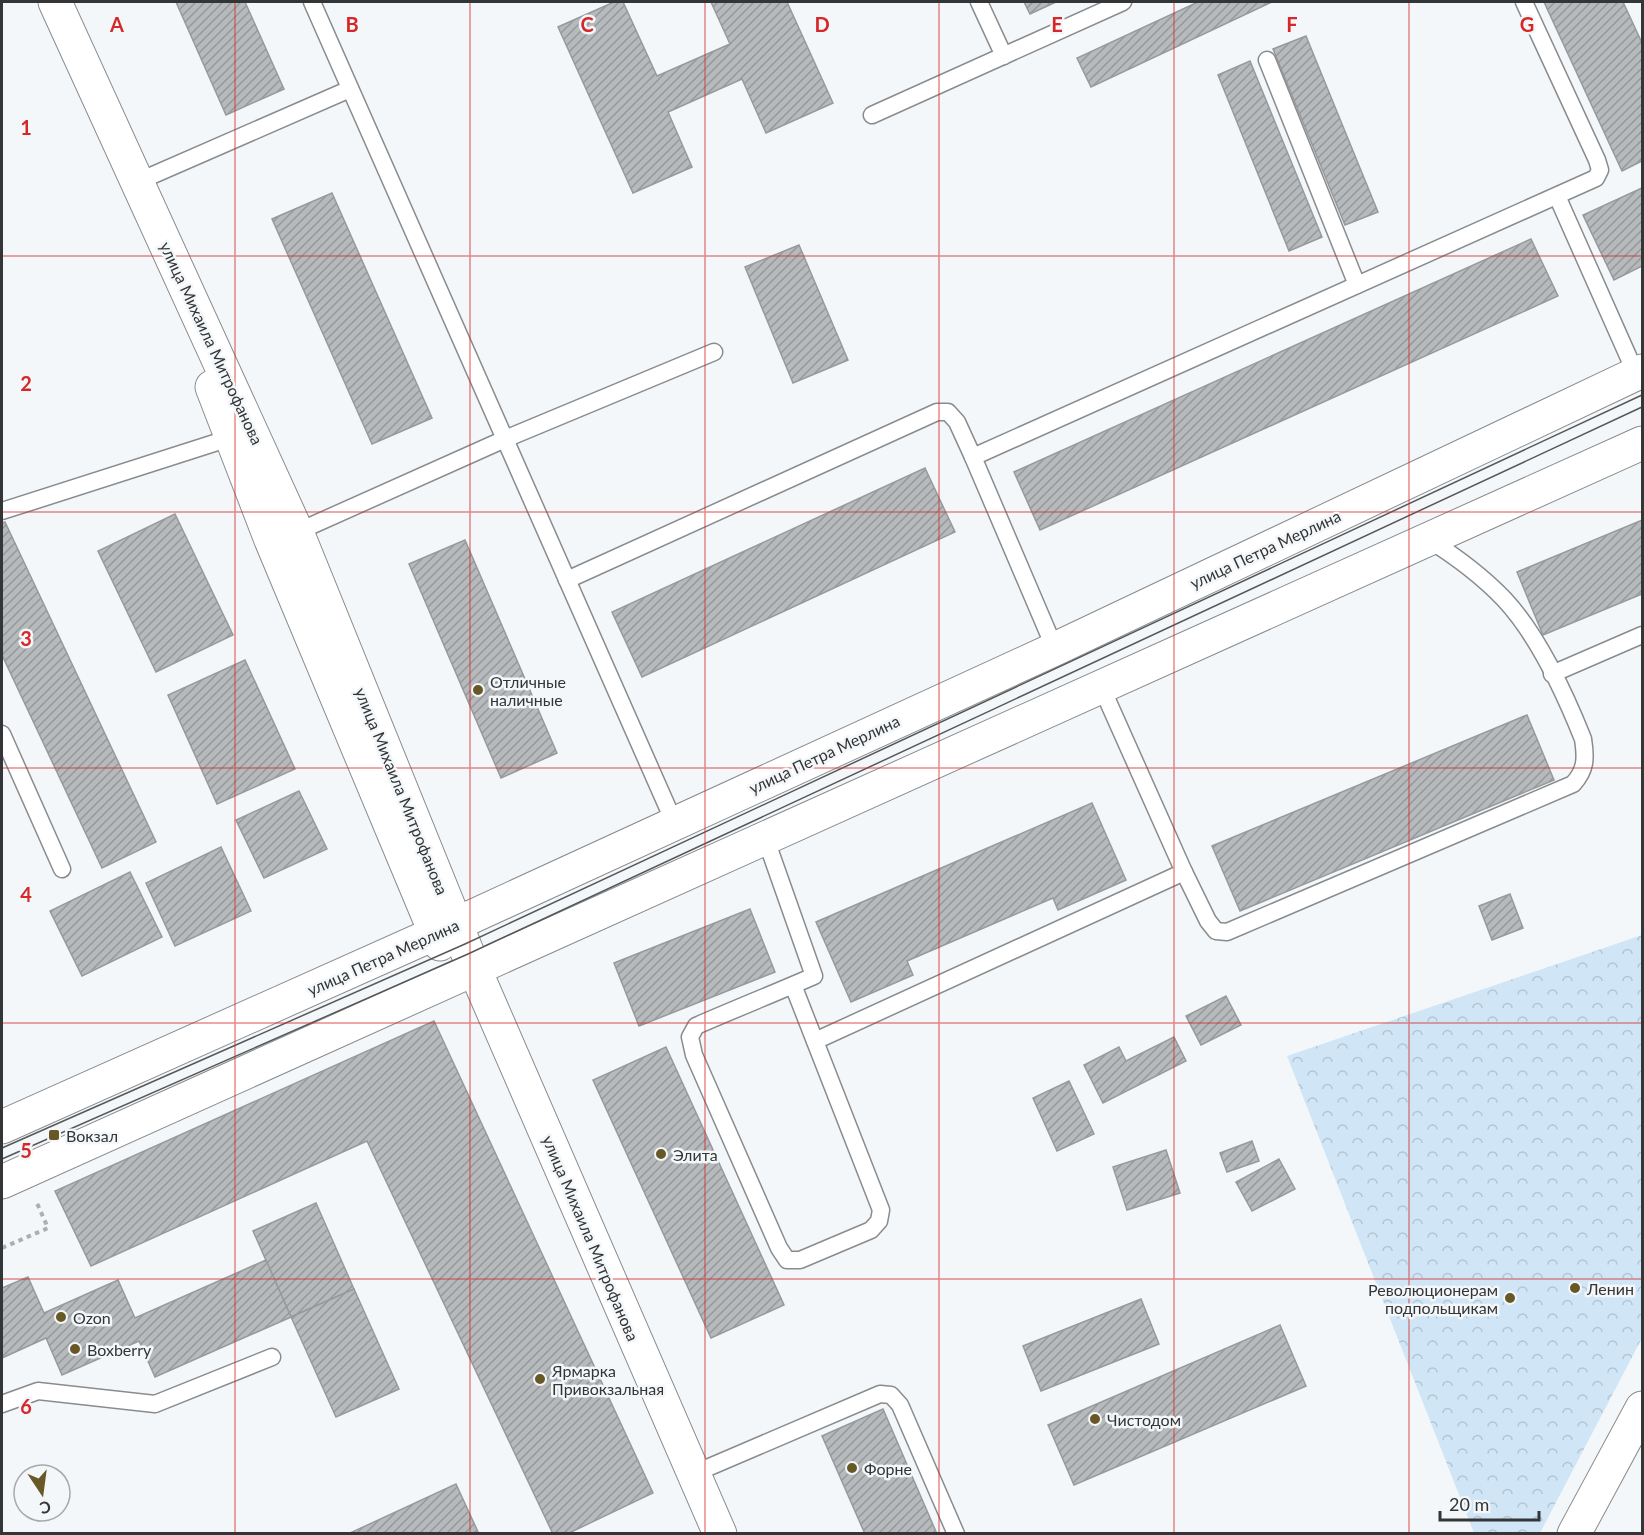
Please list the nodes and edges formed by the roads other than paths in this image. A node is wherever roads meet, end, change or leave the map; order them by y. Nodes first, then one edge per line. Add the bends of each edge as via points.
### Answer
1 (55, 2) edge
2 (312, 2) edge
3 (980, 2) edge
4 (1123, 2) edge
5 (1524, 2) edge
6 (1004, 56) junction
7 (1267, 60) dead end
8 (350, 89) junction
9 (872, 115) dead end
10 (137, 182) junction
11 (1557, 195) junction
12 (1357, 285) junction
13 (714, 352) dead end
14 (1640, 373) edge
15 (230, 438) junction
16 (505, 439) junction
17 (1642, 443) edge
18 (973, 457) junction
19 (2, 511) edge
20 (297, 532) junction
21 (1428, 539) junction
22 (567, 580) junction
23 (1642, 634) edge
24 (1055, 649) junction
25 (1552, 674) junction
26 (1101, 686) junction
27 (2, 734) edge
28 (674, 822) junction
29 (765, 837) junction
30 (62, 869) dead end
31 (1184, 872) junction
32 (446, 929) junction
33 (464, 972) junction
34 (793, 985) junction
35 (815, 1041) junction
36 (2, 1127) edge
37 (2, 1182) edge
38 (272, 1357) dead end
39 (2, 1404) edge
40 (1642, 1408) edge
41 (684, 1477) junction
42 (698, 1533) edge
43 (720, 1533) edge
44 (956, 1533) edge
45 (1575, 1533) edge

1 - 10 main road, улица Михаила Митрофанова
2 - 8 lane
3 - 6 lane
4 - 6 lane
5 - 11 lane via 1600,170 1596,178
6 - 9 lane
7 - 12 lane
8 - 10 lane
8 - 16 lane
10 - 15 main road, улица Михаила Митрофанова
10 - 20 main road, улица Михаила Митрофанова
11 - 12 lane
11 - 14 lane
12 - 18 lane
13 - 16 lane
14 - 24 main road, улица Петра Мерлина
15 - 19 lane
15 - 32 main road, улица Михаила Митрофанова
16 - 20 lane
16 - 22 lane
17 - 21 main road
18 - 22 lane via 957,422 948,412 937,412
18 - 24 lane
20 - 32 main road, улица Михаила Митрофанова
21 - 25 lane via 1455,556 1504,599 1524,624
21 - 26 main road
22 - 28 lane
23 - 25 lane
24 - 28 main road, улица Петра Мерлина
25 - 31 lane via 1583,740 1583,774 1573,784 1227,932 1215,931
26 - 29 main road
26 - 31 lane
27 - 30 lane
28 - 32 main road, улица Петра Мерлина
29 - 33 main road
29 - 34 lane via 814,976
31 - 35 lane
32 - 33 main road, улица Михаила Митрофанова
32 - 36 main road, улица Петра Мерлина
33 - 37 main road
33 - 41 main road, улица Михаила Митрофанова
34 - 35 lane
34 - 35 lane via 696,1026 690,1037 698,1065 787,1260 800,1260 871,1230 879,1221 880,1210
38 - 39 lane via 155,1404 38,1391
40 - 45 main road
41 - 42 main road, улица Михаила Митрофанова
41 - 43 main road, улица Михаила Митрофанова
41 - 44 lane via 880,1394 891,1395 900,1405

